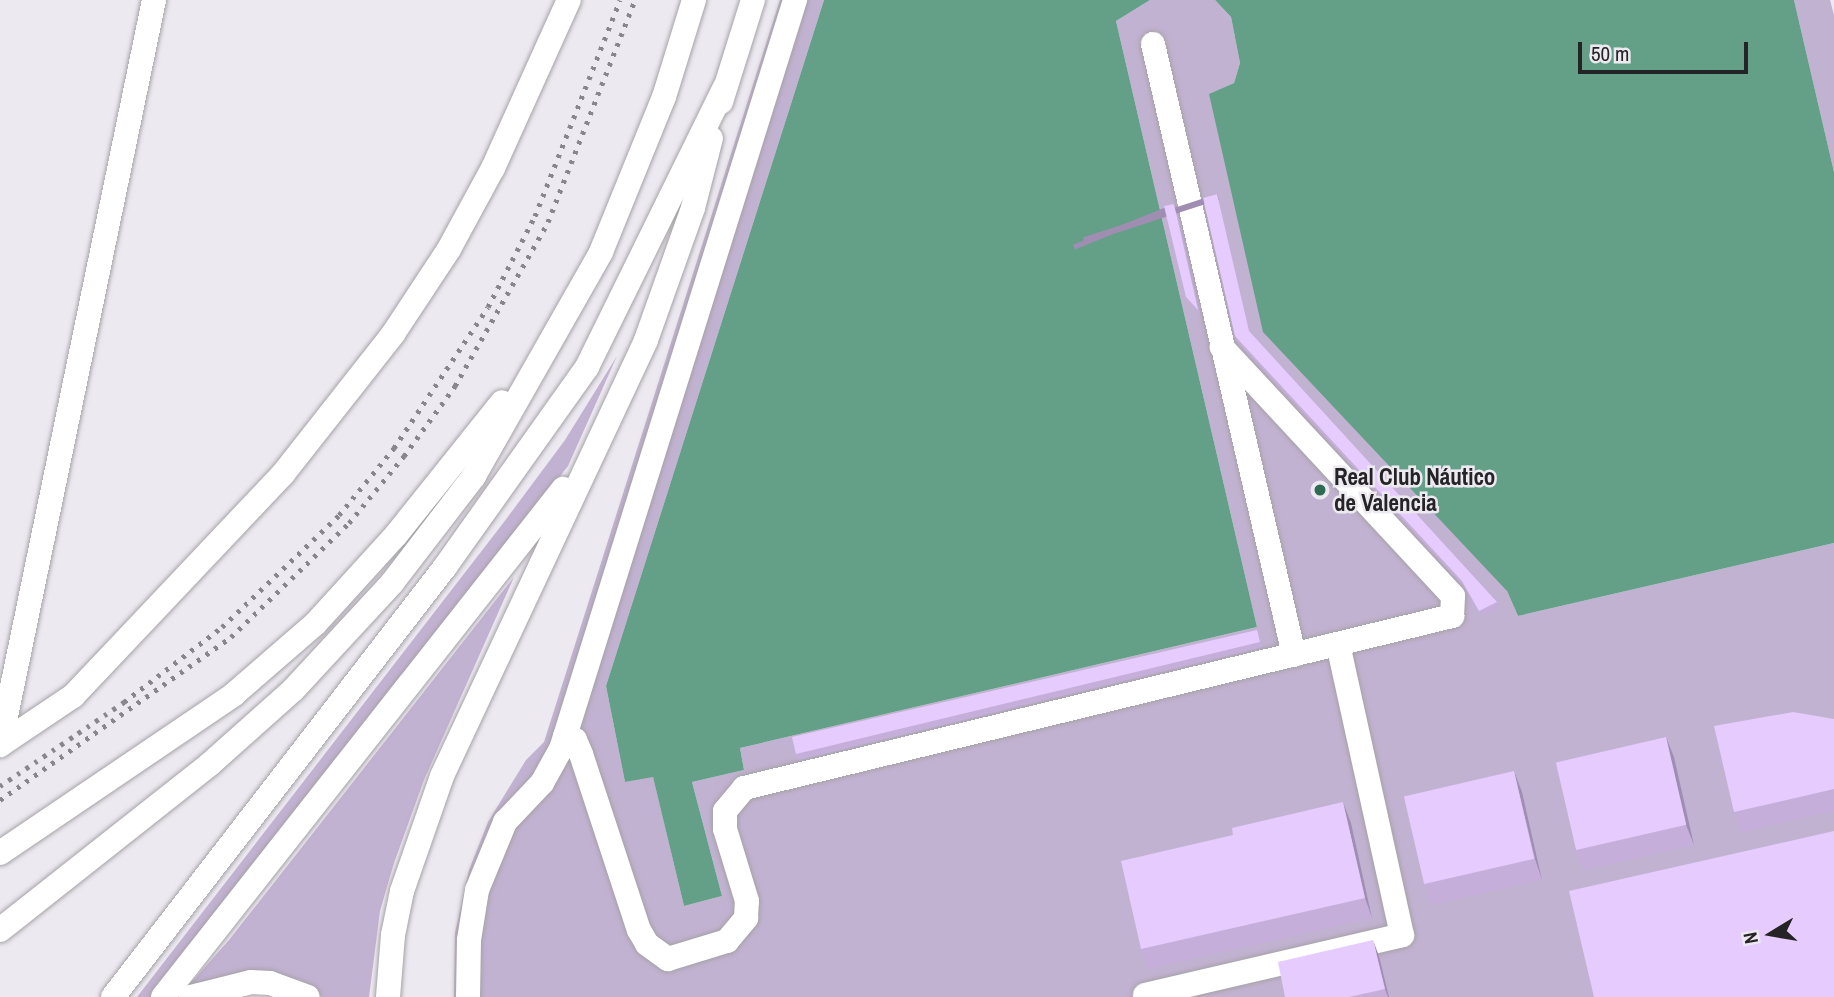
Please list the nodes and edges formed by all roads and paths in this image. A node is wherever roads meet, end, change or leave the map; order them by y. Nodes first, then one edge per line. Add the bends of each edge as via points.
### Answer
1 (154, 0) edge
2 (569, 0) edge
3 (694, 0) edge
4 (753, 0) edge
5 (795, 0) edge
6 (1153, 44) dead end
7 (724, 88) junction
8 (554, 336) junction
9 (1223, 347) junction
10 (1290, 421) junction
11 (1243, 440) junction
12 (594, 449) junction
13 (1338, 645) junction
14 (1294, 655) junction
15 (565, 736) junction
16 (0, 745) edge
17 (0, 853) edge
18 (0, 930) edge
19 (1145, 995) dead end
20 (113, 997) edge
21 (163, 997) edge
22 (191, 997) edge
23 (308, 997) edge
24 (388, 997) edge
25 (468, 997) edge

1 - 16 street
2 - 16 street via 494,168 449,249 393,334 283,474 73,696
3 - 8 street via 637,168 601,252
4 - 7 street
5 - 15 street
6 - 9 street
7 - 12 street via 671,275
7 - 20 street via 587,368 444,567
8 - 17 street via 396,535 315,624 233,695
8 - 18 street via 474,476 349,632 210,764
9 - 10 street
9 - 11 street
10 - 11 street via 1278,415 1257,419
10 - 13 street via 1453,596 1456,607 1443,620
11 - 14 street
12 - 21 street
12 - 24 street via 438,787 402,891
13 - 14 street
13 - 19 street via 1402,934
14 - 15 street via 744,788 726,811 725,830 747,901 746,918 727,941 668,959 647,944 639,930 581,754 575,740
15 - 25 street via 553,767 505,822 492,846 477,890 468,940
22 - 23 street via 251,982 270,983

